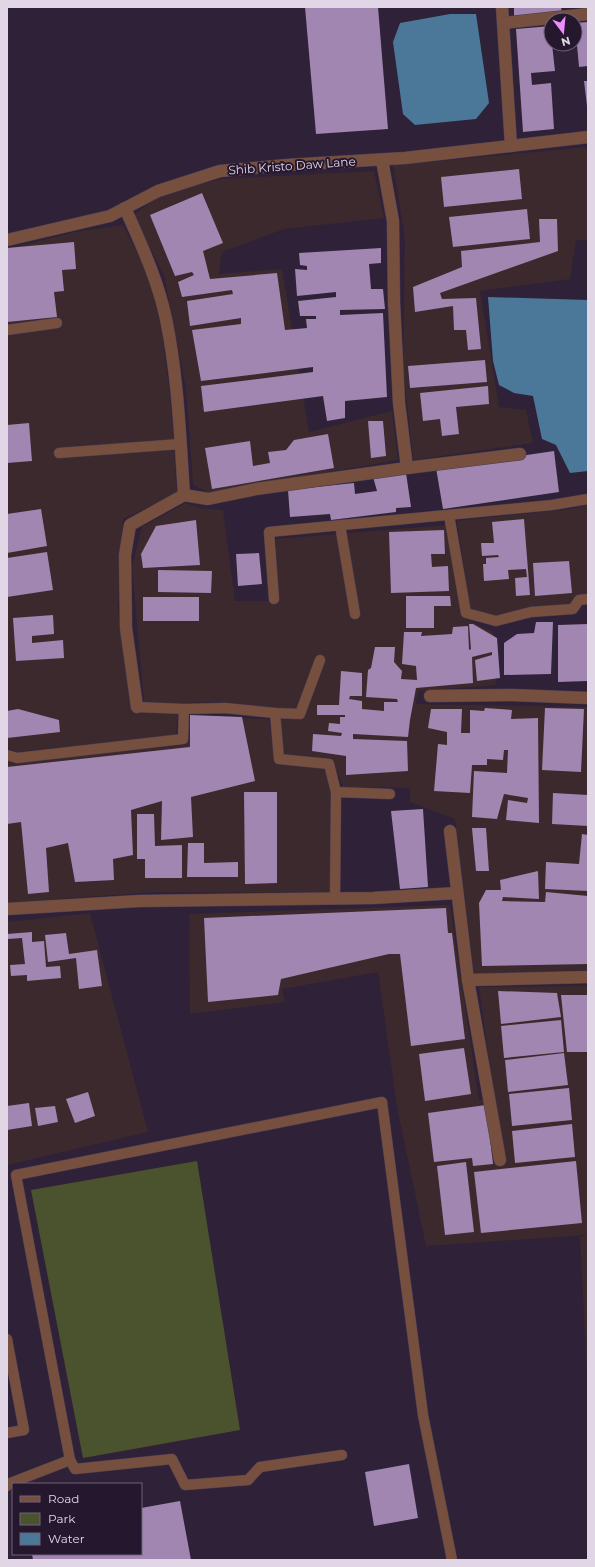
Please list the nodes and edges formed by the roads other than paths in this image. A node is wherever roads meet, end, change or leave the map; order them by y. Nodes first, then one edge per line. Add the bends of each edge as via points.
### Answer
1 (502, 7) edge
2 (543, 16) edge
3 (504, 23) junction
4 (588, 137) edge
5 (511, 146) junction
6 (382, 160) junction
7 (125, 208) junction
8 (7, 240) edge
9 (58, 323) dead end
10 (7, 330) edge
11 (180, 444) junction
12 (59, 453) dead end
13 (520, 454) dead end
14 (407, 468) junction
15 (184, 495) junction
16 (588, 499) edge
17 (449, 515) junction
18 (340, 525) junction
19 (274, 599) dead end
20 (588, 599) edge
21 (355, 614) dead end
22 (320, 660) dead end
23 (430, 696) dead end
24 (588, 698) edge
25 (137, 707) joint
26 (184, 709) junction
27 (275, 713) junction
28 (7, 755) edge
29 (336, 792) junction
30 (390, 794) dead end
31 (450, 831) dead end
32 (457, 893) junction
33 (335, 898) junction
34 (7, 909) edge
35 (588, 977) edge
36 (468, 980) junction
37 (500, 1160) dead end
38 (7, 1339) edge
39 (7, 1433) edge
40 (342, 1455) dead end
41 (70, 1460) junction
42 (7, 1486) edge
43 (452, 1560) edge

1 - 3 street
2 - 3 street
3 - 5 street
4 - 5 street, Shib Kristo Daw Lane
5 - 6 street, Shib Kristo Daw Lane
6 - 7 street, Shib Kristo Daw Lane via 220,171 158,191
6 - 14 street via 393,221 399,403
7 - 8 street, Shib Kristo Daw Lane via 110,216
7 - 11 street via 152,269 166,319 177,388
9 - 10 lane
11 - 12 lane
11 - 15 street
13 - 14 street
14 - 15 street via 256,489 208,499
15 - 25 street via 130,525 125,555 126,628
16 - 17 lane
17 - 18 lane
17 - 20 lane via 466,613 496,620 530,612 573,609 579,600
18 - 19 lane via 269,532
18 - 21 lane
22 - 27 lane via 300,714
23 - 24 street via 511,695
25 - 26 lane
26 - 27 lane via 225,708
26 - 28 lane via 183,739 17,758
27 - 29 lane via 279,759 329,764
29 - 30 lane
29 - 33 lane
31 - 32 street
32 - 33 street
32 - 36 street
33 - 34 street via 138,901
35 - 36 street
36 - 37 street
38 - 39 lane via 24,1430
40 - 41 lane via 260,1467 248,1480 185,1485 172,1459 75,1469
41 - 42 lane
41 - 43 lane via 16,1175 382,1102 423,1415

